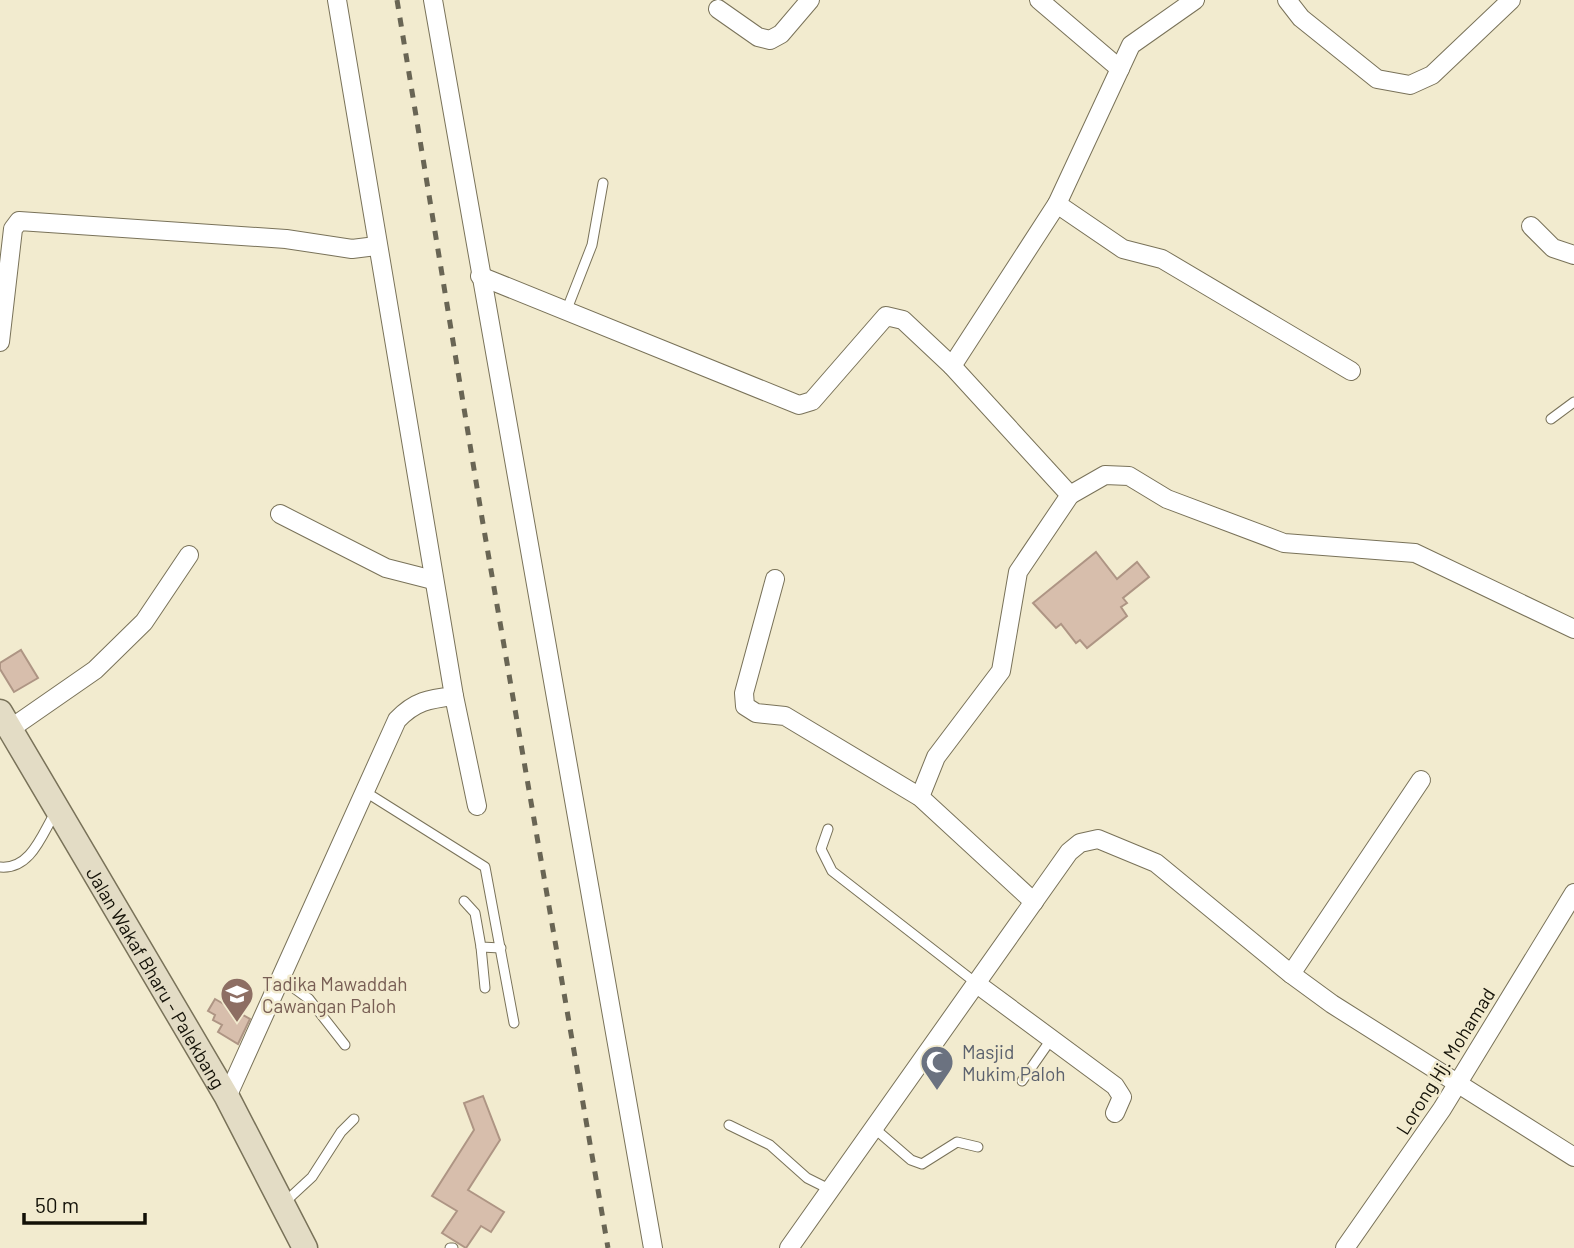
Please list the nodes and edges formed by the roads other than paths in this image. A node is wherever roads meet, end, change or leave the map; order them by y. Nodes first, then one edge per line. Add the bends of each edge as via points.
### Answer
1 (337, 0) edge
2 (433, 0) edge
3 (810, 0) edge
4 (1039, 0) edge
5 (1195, 0) edge
6 (1287, 0) edge
7 (1511, 0) edge
8 (718, 9) dead end
9 (1120, 69) junction
10 (603, 183) dead end
11 (1057, 204) junction
12 (1531, 226) dead end
13 (376, 246) junction
14 (1574, 255) edge
15 (480, 276) junction
16 (567, 309) junction
17 (0, 342) edge
18 (952, 366) junction
19 (1351, 371) dead end
20 (1574, 402) edge
21 (1551, 419) dead end
22 (1070, 495) junction
23 (280, 514) dead end
24 (189, 555) dead end
25 (775, 579) dead end
26 (433, 580) junction
27 (1574, 629) edge
28 (454, 696) junction
29 (5, 721) edge
30 (1421, 780) dead end
31 (364, 791) junction
32 (920, 797) junction
33 (477, 806) dead end
34 (57, 809) junction
35 (828, 829) dead end
36 (0, 867) edge
37 (1574, 892) edge
38 (464, 901) dead end
39 (1034, 902) junction
40 (481, 947) junction
41 (501, 948) junction
42 (1291, 974) junction
43 (280, 978) junction
44 (977, 984) junction
45 (485, 988) dead end
46 (514, 1023) dead end
47 (1052, 1038) junction
48 (345, 1045) dead end
49 (1022, 1081) dead end
50 (1459, 1083) junction
51 (227, 1097) junction
52 (1115, 1113) dead end
53 (354, 1119) dead end
54 (729, 1125) dead end
55 (874, 1128) junction
56 (978, 1147) dead end
57 (1574, 1157) edge
58 (831, 1190) junction
59 (284, 1203) junction
60 (306, 1248) edge
61 (653, 1248) edge
62 (789, 1248) edge
63 (1345, 1248) edge

1 - 13 street
2 - 15 street
3 - 8 street via 781,34 770,40 758,37
4 - 9 street
5 - 9 street via 1133,43
6 - 7 street via 1301,18 1377,79 1410,85 1432,75
9 - 11 street
10 - 16 lane via 592,245
11 - 18 street
11 - 19 street via 1123,249 1162,259
12 - 14 street via 1553,248
13 - 17 street via 352,249 286,239 19,222 13,229
13 - 26 street
15 - 16 street
15 - 61 street
16 - 18 street via 799,405 812,401 886,316 903,320
18 - 22 street
20 - 21 lane
22 - 27 street via 1105,475 1129,476 1167,499 1280,542 1415,553
22 - 32 street via 1018,572 999,675 936,757
23 - 26 street via 386,568
24 - 29 street via 144,622 95,670
25 - 32 street via 744,692 746,705 756,713 785,716
26 - 28 street
28 - 31 street via 411,705 397,720
28 - 33 street
29 - 34 main road, Jalan Wakaf Bharu - Palekbang
30 - 42 street
31 - 41 lane via 483,864
31 - 43 street
32 - 39 street
34 - 36 lane via 26,862 14,868
34 - 51 main road, Jalan Wakaf Bharu - Palekbang
35 - 44 lane via 821,849 832,871
37 - 50 street, Lorong Hj. Mohamad
38 - 40 lane via 475,913
39 - 42 street via 1076,845 1104,840 1156,863
39 - 44 street
40 - 41 lane
40 - 45 lane
41 - 46 lane
42 - 50 street
43 - 48 lane via 309,999
43 - 51 street
44 - 47 street
44 - 55 street
47 - 49 lane
47 - 52 street via 1120,1091 1121,1104
50 - 57 street
50 - 63 street, Lorong Hj. Mohamad
51 - 59 main road, Jalan Wakaf Bharu - Palekbang
53 - 59 lane via 312,1177
54 - 58 lane via 770,1145 807,1178
55 - 56 lane via 922,1164 953,1143
55 - 58 street
58 - 62 street
59 - 60 main road, Jalan Wakaf Bharu - Palekbang

